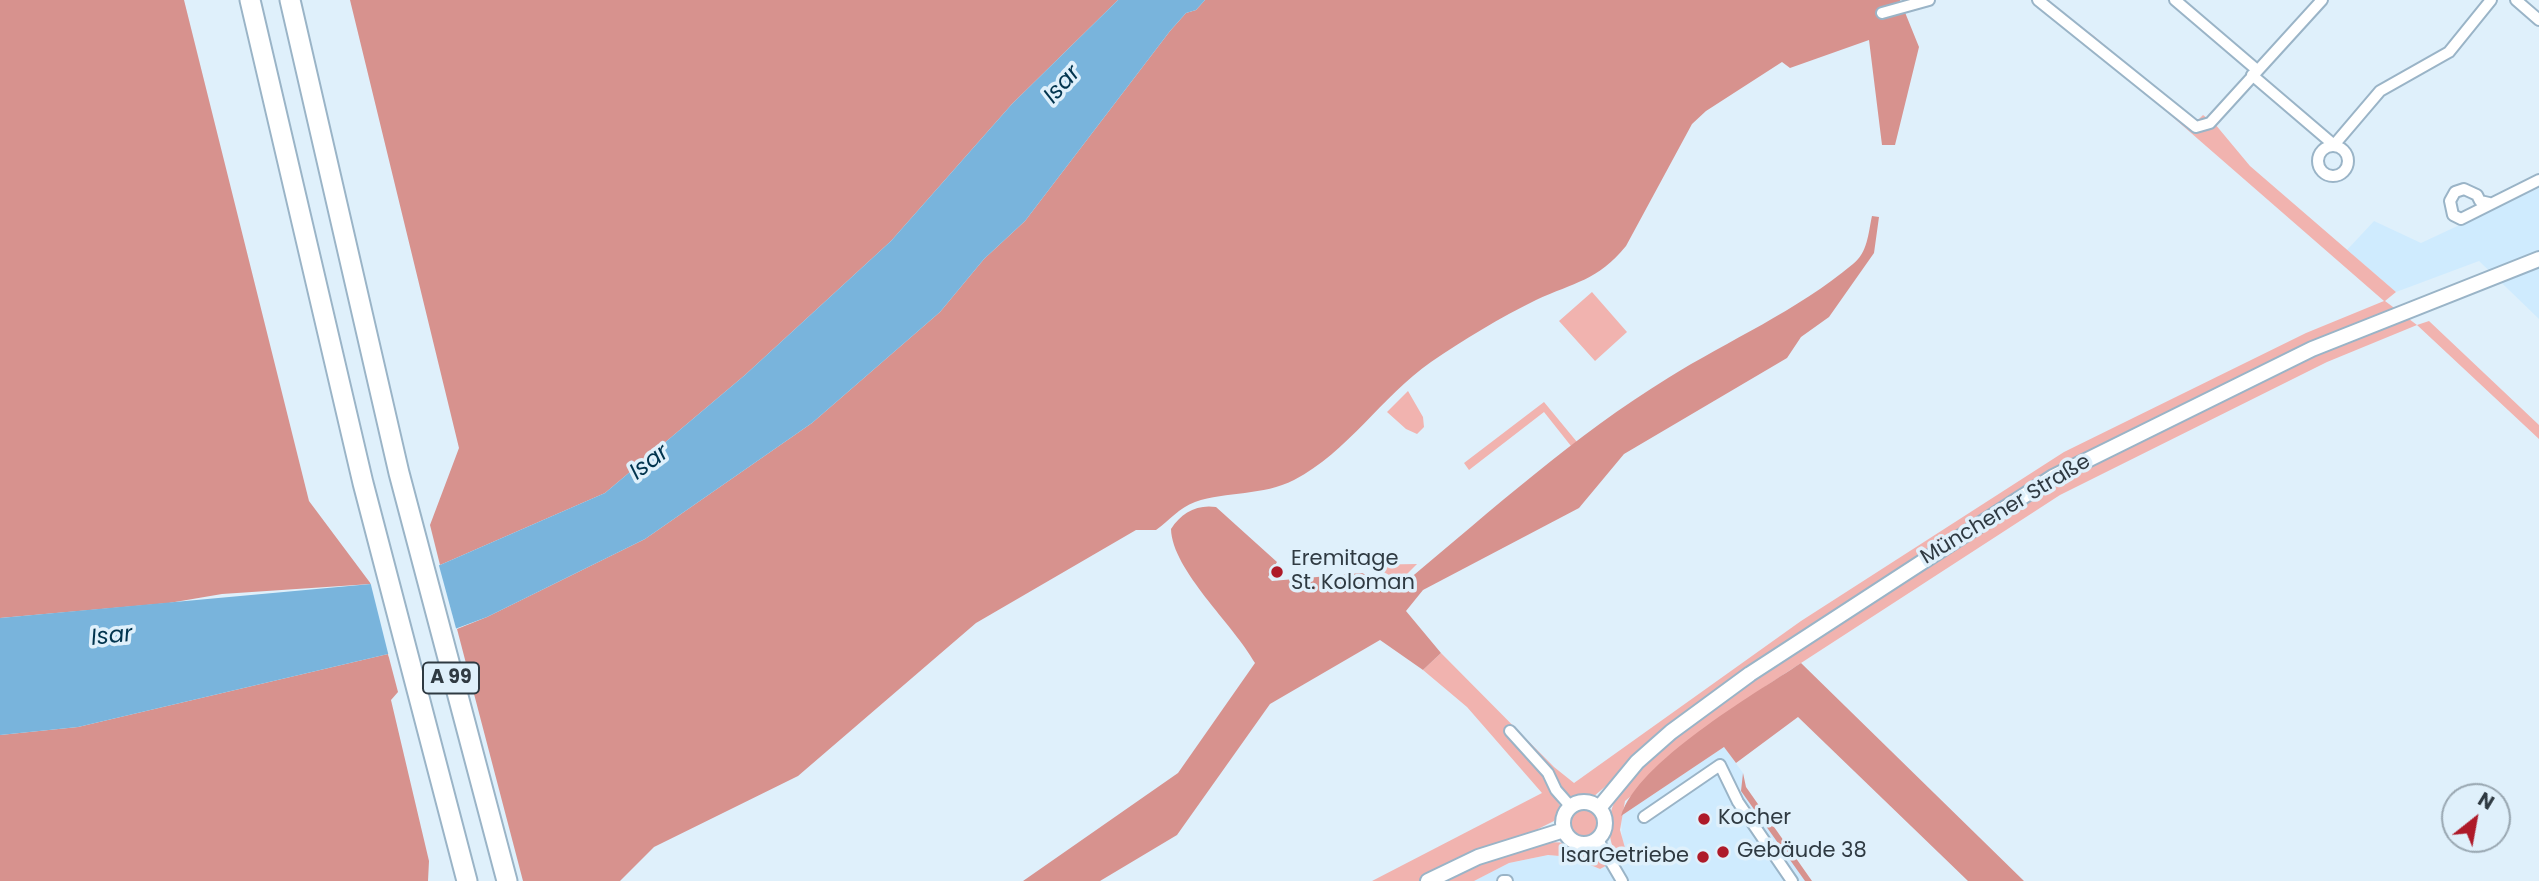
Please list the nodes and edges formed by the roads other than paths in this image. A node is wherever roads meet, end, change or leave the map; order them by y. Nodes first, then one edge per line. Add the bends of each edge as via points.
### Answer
1 (250, 0) edge
2 (290, 0) edge
3 (1929, 0) edge
4 (2038, 0) edge
5 (2175, 0) edge
6 (2322, 0) edge
7 (2491, 0) edge
8 (2516, 0) edge
9 (1882, 13) dead end
10 (2539, 20) edge
11 (2255, 73) junction
12 (2539, 180) edge
13 (2489, 203) dead end
14 (2539, 259) edge
15 (1510, 731) dead end
16 (1571, 807) junction
17 (1599, 808) junction
18 (1644, 817) dead end
19 (1564, 830) junction
20 (1598, 840) junction
21 (467, 881) edge
22 (507, 881) edge
23 (1428, 881) edge
24 (1622, 881) edge
25 (1792, 881) edge

1 - 21 highway, A 99 via 363,483
2 - 22 highway, A 99 via 399,473
3 - 9 street
4 - 11 street via 2196,127 2210,123
5 - 11 street
6 - 11 street
7 - 11 street via 2449,52 2380,91 2334,145
8 - 10 street
12 - 13 street
14 - 17 main road, Münchener Straße via 2312,349 2053,477 1750,674 1637,762
15 - 16 street
16 - 17 main road via 1584,802
16 - 19 main road via 1563,821
17 - 20 main road via 1606,824
18 - 25 street via 1720,765 1738,802
19 - 20 main road via 1579,844
19 - 23 main road via 1479,857
20 - 24 street

